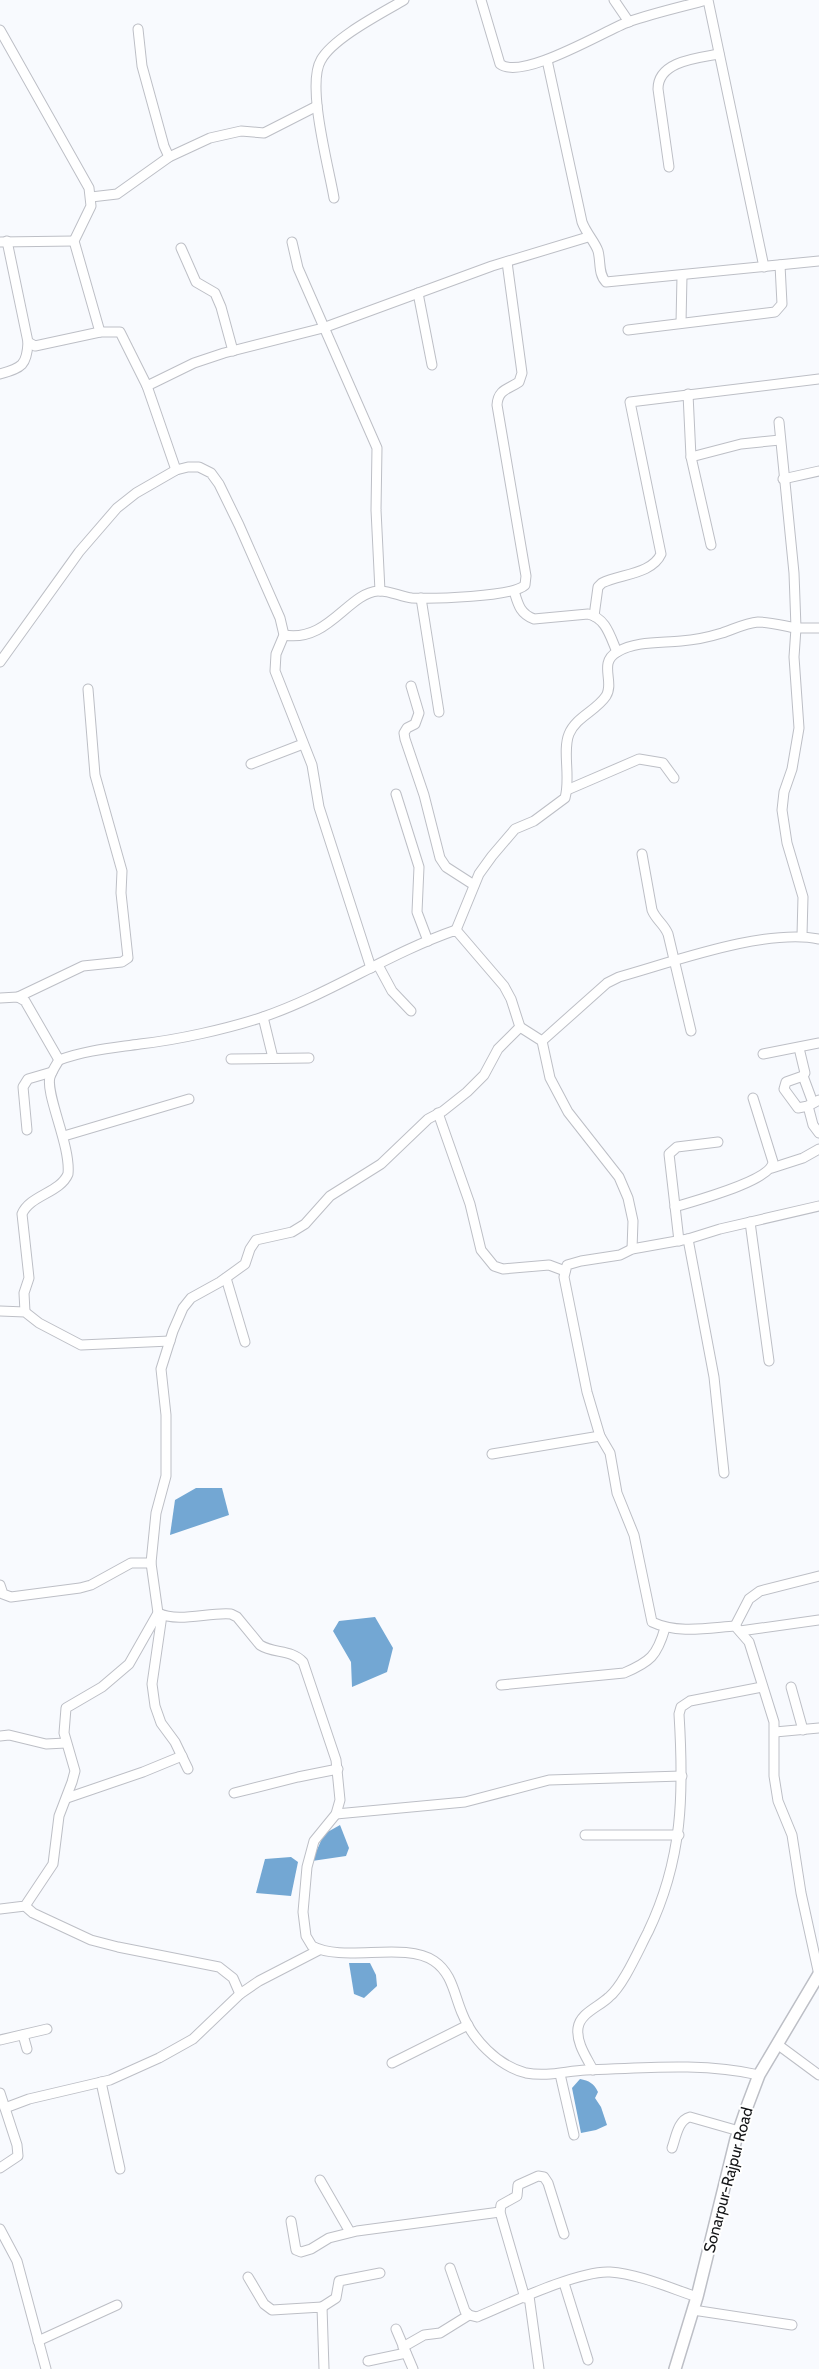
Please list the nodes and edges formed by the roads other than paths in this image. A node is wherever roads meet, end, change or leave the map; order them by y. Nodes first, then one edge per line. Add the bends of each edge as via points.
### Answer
1 (404, 0) edge
2 (481, 0) edge
3 (614, 0) edge
4 (707, 0) edge
5 (628, 22) junction
6 (138, 29) dead end
7 (0, 30) edge
8 (719, 54) junction
9 (547, 60) junction
10 (317, 106) junction
11 (169, 157) junction
12 (669, 167) dead end
13 (91, 197) junction
14 (334, 198) dead end
15 (588, 237) junction
16 (4, 241) edge
17 (74, 241) junction
18 (292, 242) dead end
19 (181, 248) dead end
20 (819, 261) edge
21 (508, 262) junction
22 (780, 265) junction
23 (764, 267) junction
24 (682, 276) junction
25 (418, 293) junction
26 (682, 323) junction
27 (323, 328) junction
28 (628, 330) dead end
29 (100, 332) junction
30 (28, 342) junction
31 (233, 350) junction
32 (432, 365) dead end
33 (0, 374) edge
34 (819, 379) edge
35 (147, 386) junction
36 (688, 394) junction
37 (779, 422) dead end
38 (780, 440) junction
39 (691, 457) junction
40 (176, 470) junction
41 (819, 471) edge
42 (783, 479) junction
43 (711, 545) dead end
44 (380, 591) junction
45 (514, 591) junction
46 (421, 598) junction
47 (594, 616) junction
48 (796, 628) junction
49 (819, 628) edge
50 (284, 636) junction
51 (617, 652) junction
52 (0, 662) edge
53 (411, 686) dead end
54 (88, 689) dead end
55 (439, 712) dead end
56 (303, 744) junction
57 (251, 764) dead end
58 (674, 778) dead end
59 (567, 790) junction
60 (396, 794) dead end
61 (642, 854) dead end
62 (474, 885) junction
63 (456, 930) junction
64 (802, 935) junction
65 (819, 939) edge
66 (428, 941) junction
67 (674, 961) junction
68 (374, 966) junction
69 (18, 997) junction
70 (0, 998) edge
71 (411, 1011) dead end
72 (263, 1017) junction
73 (520, 1027) junction
74 (691, 1031) dead end
75 (542, 1041) junction
76 (819, 1044) edge
77 (799, 1048) junction
78 (763, 1054) dead end
79 (273, 1058) junction
80 (309, 1058) dead end
81 (230, 1059) dead end
82 (59, 1060) junction
83 (52, 1072) junction
84 (803, 1076) junction
85 (752, 1098) dead end
86 (189, 1099) dead end
87 (814, 1103) edge
88 (438, 1113) junction
89 (27, 1130) dead end
90 (819, 1133) edge
91 (64, 1136) junction
92 (718, 1142) dead end
93 (819, 1149) edge
94 (772, 1168) junction
95 (819, 1206) edge
96 (675, 1207) junction
97 (750, 1222) junction
98 (683, 1240) junction
99 (632, 1249) junction
100 (565, 1272) junction
101 (226, 1278) junction
102 (0, 1311) edge
103 (25, 1312) junction
104 (170, 1341) junction
105 (244, 1342) dead end
106 (770, 1361) dead end
107 (600, 1436) junction
108 (492, 1454) dead end
109 (724, 1473) dead end
110 (151, 1563) junction
111 (819, 1576) edge
112 (0, 1585) edge
113 (160, 1614) junction
114 (819, 1620) edge
115 (665, 1628) junction
116 (738, 1628) junction
117 (501, 1685) dead end
118 (762, 1687) junction
119 (791, 1687) dead end
120 (819, 1728) edge
121 (803, 1730) junction
122 (775, 1732) junction
123 (0, 1736) edge
124 (66, 1743) junction
125 (182, 1756) junction
126 (188, 1769) dead end
127 (338, 1769) junction
128 (682, 1776) junction
129 (234, 1793) dead end
130 (67, 1798) junction
131 (336, 1814) junction
132 (584, 1835) dead end
133 (679, 1835) junction
134 (24, 1906) junction
135 (0, 1909) edge
136 (319, 1950) junction
137 (819, 1974) edge
138 (240, 1994) junction
139 (468, 2026) junction
140 (47, 2029) dead end
141 (23, 2035) junction
142 (0, 2040) edge
143 (777, 2044) junction
144 (27, 2049) dead end
145 (392, 2063) dead end
146 (593, 2070) junction
147 (560, 2074) junction
148 (759, 2075) junction
149 (819, 2075) edge
150 (102, 2082) junction
151 (0, 2093) edge
152 (5, 2108) junction
153 (739, 2130) junction
154 (574, 2135) dead end
155 (672, 2148) dead end
156 (0, 2168) edge
157 (120, 2169) dead end
158 (320, 2180) dead end
159 (500, 2212) junction
160 (291, 2221) dead end
161 (0, 2229) edge
162 (350, 2232) junction
163 (564, 2234) dead end
164 (450, 2268) dead end
165 (380, 2273) dead end
166 (248, 2277) dead end
167 (564, 2283) junction
168 (527, 2297) junction
169 (698, 2297) junction
170 (117, 2305) dead end
171 (322, 2307) junction
172 (693, 2310) junction
173 (469, 2315) junction
174 (792, 2325) dead end
175 (396, 2330) dead end
176 (38, 2340) junction
177 (405, 2350) junction
178 (588, 2360) dead end
179 (368, 2361) dead end
180 (46, 2369) edge
181 (324, 2369) edge
182 (413, 2369) edge
183 (539, 2369) edge
184 (675, 2369) edge

1 - 10 street via 330,48 320,60 315,78
2 - 9 street via 503,67
3 - 5 street
4 - 5 street
4 - 8 street
5 - 9 street
6 - 11 street via 142,66
7 - 13 street via 85,178
8 - 12 street via 682,63 661,76 658,89
8 - 23 street
9 - 15 street
10 - 11 street via 264,133 241,131 210,138
10 - 14 street
11 - 13 street via 122,191
13 - 17 street via 87,216
15 - 21 street
15 - 24 street via 595,244 606,282
16 - 17 street
16 - 30 street
17 - 29 street
18 - 27 street via 298,268
19 - 31 street via 196,282 215,293
20 - 22 street
21 - 25 street
21 - 45 street via 522,373 519,382 497,398 496,405 526,576 525,585
22 - 23 street
22 - 26 street via 782,304 778,310
23 - 24 street
24 - 26 street
25 - 27 street
25 - 32 street
26 - 28 street
27 - 31 street
27 - 44 street via 377,448
29 - 30 street via 35,346
29 - 35 street via 120,332
30 - 33 street via 27,359 21,366
31 - 35 street via 194,363
34 - 36 street
35 - 40 street
36 - 39 street
36 - 47 street via 630,402 661,554 657,563 648,568 602,583 598,588
37 - 38 street
38 - 39 street via 741,444
38 - 42 street
39 - 43 street
40 - 50 street via 199,467 210,473 219,484 276,605
40 - 52 street via 117,508 79,552
41 - 42 street
42 - 48 street via 794,573
44 - 46 street
44 - 50 street via 359,599 325,626
45 - 46 street
45 - 47 street via 519,608 534,619
46 - 55 street
47 - 51 street via 607,629
48 - 49 street
48 - 51 street via 758,622 702,638 648,643
48 - 64 street via 794,657 799,728 782,810 786,843 803,897
50 - 56 street via 276,654 275,670
51 - 59 street via 610,659 606,672 609,685 606,696 575,724 568,735
53 - 62 street via 419,713 415,724 404,733 404,739 424,795 440,858 446,867
54 - 69 street via 95,775 122,871 120,893 128,958 122,962 83,966
56 - 57 street
56 - 68 street via 312,765 319,806
58 - 59 street via 662,763 639,759
59 - 62 street via 565,798 553,809 515,829
60 - 66 street via 419,866 417,912
61 - 67 street via 652,910 664,924
62 - 63 street
63 - 66 street
63 - 73 street via 504,986
64 - 65 street
64 - 67 street via 734,944
66 - 68 street
67 - 74 street
67 - 75 street via 607,983
68 - 71 street
68 - 72 street
69 - 70 street
69 - 82 street via 30,1008
72 - 79 street
72 - 82 street via 141,1044 106,1047
73 - 75 street
73 - 88 street via 498,1049 484,1075
75 - 99 street via 550,1078 568,1112 619,1178 625,1191 634,1221
76 - 77 street
77 - 78 street
77 - 84 street
79 - 80 street
79 - 81 street
82 - 83 street
83 - 89 street via 28,1079 23,1087
83 - 91 street via 50,1090
84 - 87 street
84 - 87 street via 786,1082 784,1089 798,1108
85 - 94 street via 773,1162
86 - 91 street
87 - 90 street via 813,1125
88 - 100 street via 470,1204 481,1250 494,1266 503,1269 549,1265
88 - 101 street via 381,1164 330,1196 304,1224 292,1232 256,1240 245,1264
91 - 103 street via 68,1168 66,1180 22,1214 29,1278 24,1293
92 - 96 street via 677,1147 671,1151
93 - 94 street
94 - 96 street via 742,1184
95 - 97 street
96 - 98 street
97 - 98 street
97 - 106 street
98 - 99 street
98 - 109 street via 714,1377
99 - 100 street via 620,1255 566,1266
100 - 107 street via 587,1392
101 - 104 street via 191,1298
101 - 105 street
102 - 103 street
103 - 104 street via 81,1345
104 - 110 street via 161,1369 166,1415 166,1476 156,1513
107 - 108 street
107 - 115 street via 610,1453 617,1493 634,1534 652,1622
110 - 112 street via 131,1563 80,1588 10,1597 3,1594
110 - 113 street
111 - 116 street via 760,1591 749,1599
113 - 124 street via 118,1676 66,1708
113 - 125 street via 152,1684 155,1706 161,1723
113 - 127 street via 231,1614 238,1617 264,1648 297,1656 306,1670
114 - 116 street
115 - 116 street
115 - 117 street via 655,1654 639,1667 624,1673
116 - 118 street via 749,1642
118 - 122 street
118 - 128 street via 685,1703 680,1714
119 - 121 street
120 - 121 street
121 - 122 street
122 - 137 street via 774,1776 778,1801 792,1835
123 - 124 street via 9,1735 46,1744
124 - 130 street via 75,1771
125 - 126 street
125 - 130 street
127 - 129 street
127 - 131 street via 340,1800
128 - 131 street via 549,1780 465,1802
128 - 133 street
130 - 134 street via 59,1816 53,1864
131 - 136 street via 314,1842 303,1895 306,1936
132 - 133 street
133 - 146 street via 675,1856 647,1933 619,1986 582,2018 578,2026 577,2036
134 - 135 street
134 - 138 street via 91,1940 219,1967 233,1978
136 - 138 street via 274,1972
136 - 139 street via 394,1952 434,1960 447,1974
137 - 143 main road, Sonarpur-Rajpur Road
138 - 150 street via 193,2039 159,2058
139 - 145 street
139 - 147 street via 488,2050 510,2066 526,2072
140 - 141 street
141 - 142 street
141 - 144 street
143 - 148 main road, Sonarpur-Rajpur Road
143 - 149 street
146 - 147 street
146 - 148 street via 728,2068
147 - 154 street
148 - 153 main road, Sonarpur-Rajpur Road
150 - 152 street
150 - 157 street
151 - 152 street
152 - 156 street via 18,2156
153 - 155 street via 684,2118
153 - 169 main road, Sonarpur-Rajpur Road
158 - 162 street
159 - 162 street
159 - 163 street via 501,2205 517,2196 518,2185 544,2176
159 - 168 street
160 - 162 street via 296,2250 301,2252
161 - 176 street via 17,2261
164 - 173 street
165 - 171 street via 339,2281 336,2298
166 - 171 street via 264,2304 272,2310
167 - 168 street
167 - 169 street via 590,2273 610,2272
167 - 178 street
168 - 173 street via 477,2317
168 - 183 street
169 - 172 main road, Sonarpur-Rajpur Road
170 - 176 street
171 - 181 street
172 - 174 street
172 - 184 main road, Sonarpur-Rajpur Road
173 - 177 street via 440,2332 424,2335
175 - 177 street
176 - 180 street
177 - 179 street
177 - 182 street

